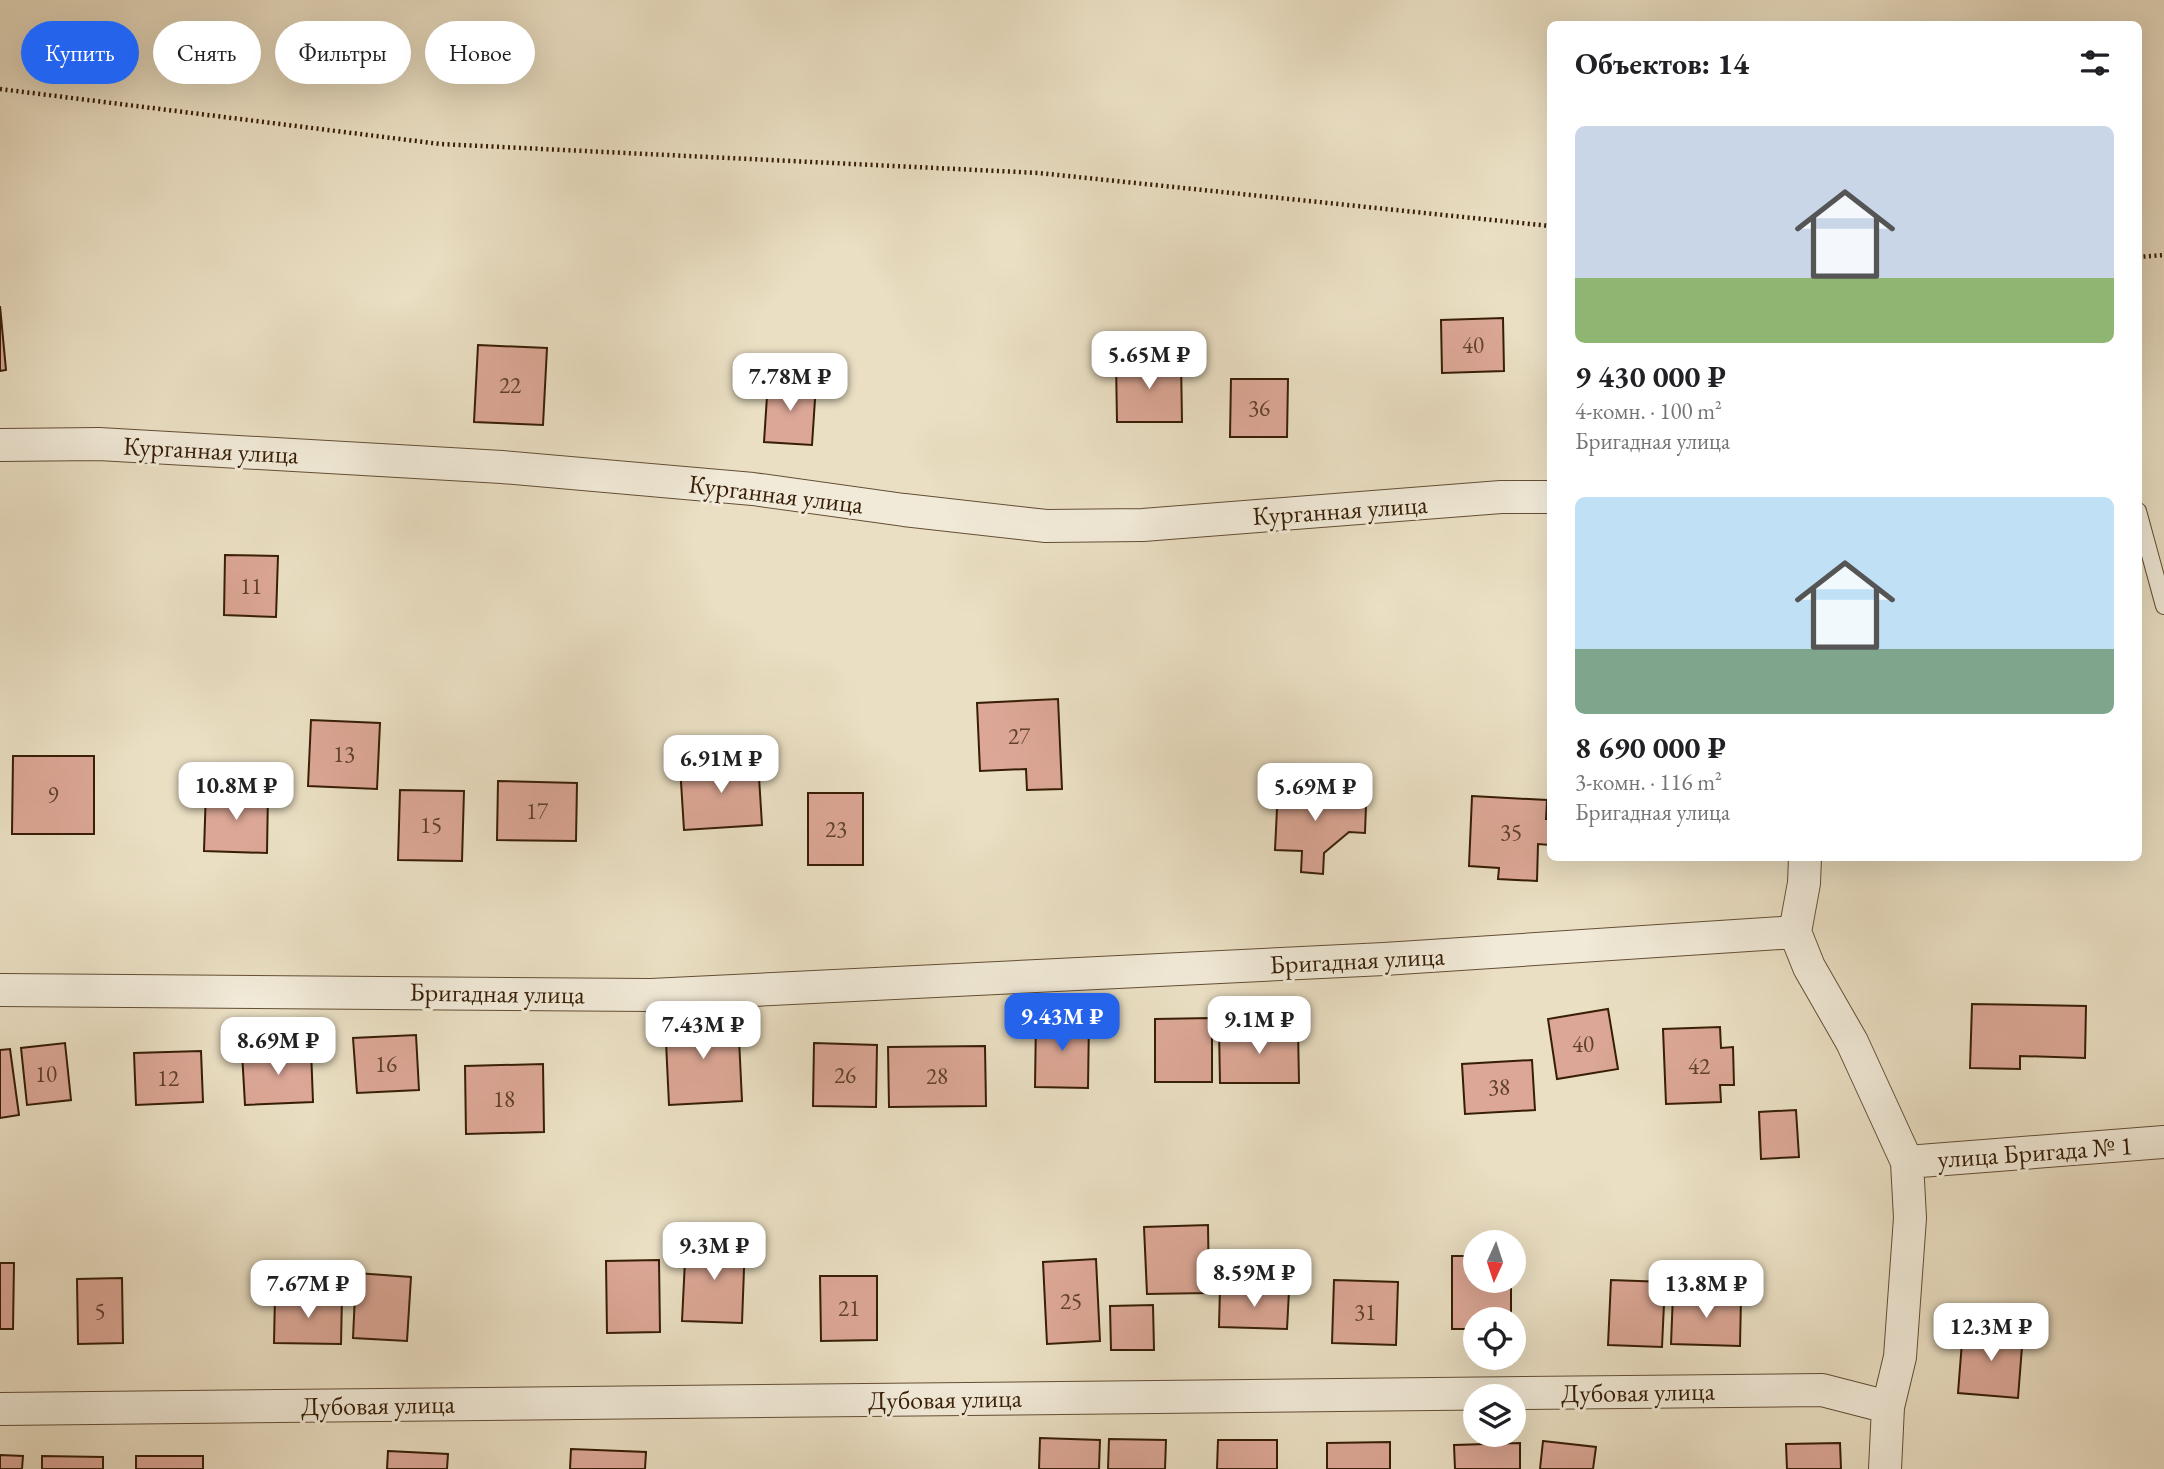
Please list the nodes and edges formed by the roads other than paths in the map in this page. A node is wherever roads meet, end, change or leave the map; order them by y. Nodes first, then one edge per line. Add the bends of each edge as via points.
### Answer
1 (0, 444) edge
2 (1547, 497) edge
3 (2142, 526) edge
4 (2164, 606) edge
5 (1805, 861) edge
6 (1795, 932) junction
7 (0, 990) edge
8 (2164, 1142) edge
9 (1906, 1162) junction
10 (1888, 1407) junction
11 (0, 1409) edge
12 (1885, 1469) edge

1 - 2 street, Курганная улица via 99,444 502,467 753,488 1046,526 1143,525
3 - 4 lane
5 - 6 street
6 - 7 street, Бригадная улица via 1384,959 651,995
6 - 9 street via 1809,967 1852,1042
8 - 9 street, улица Бригада № 1
9 - 10 street via 1910,1218 1900,1357
10 - 11 street, Дубовая улица via 1822,1390
10 - 12 street

